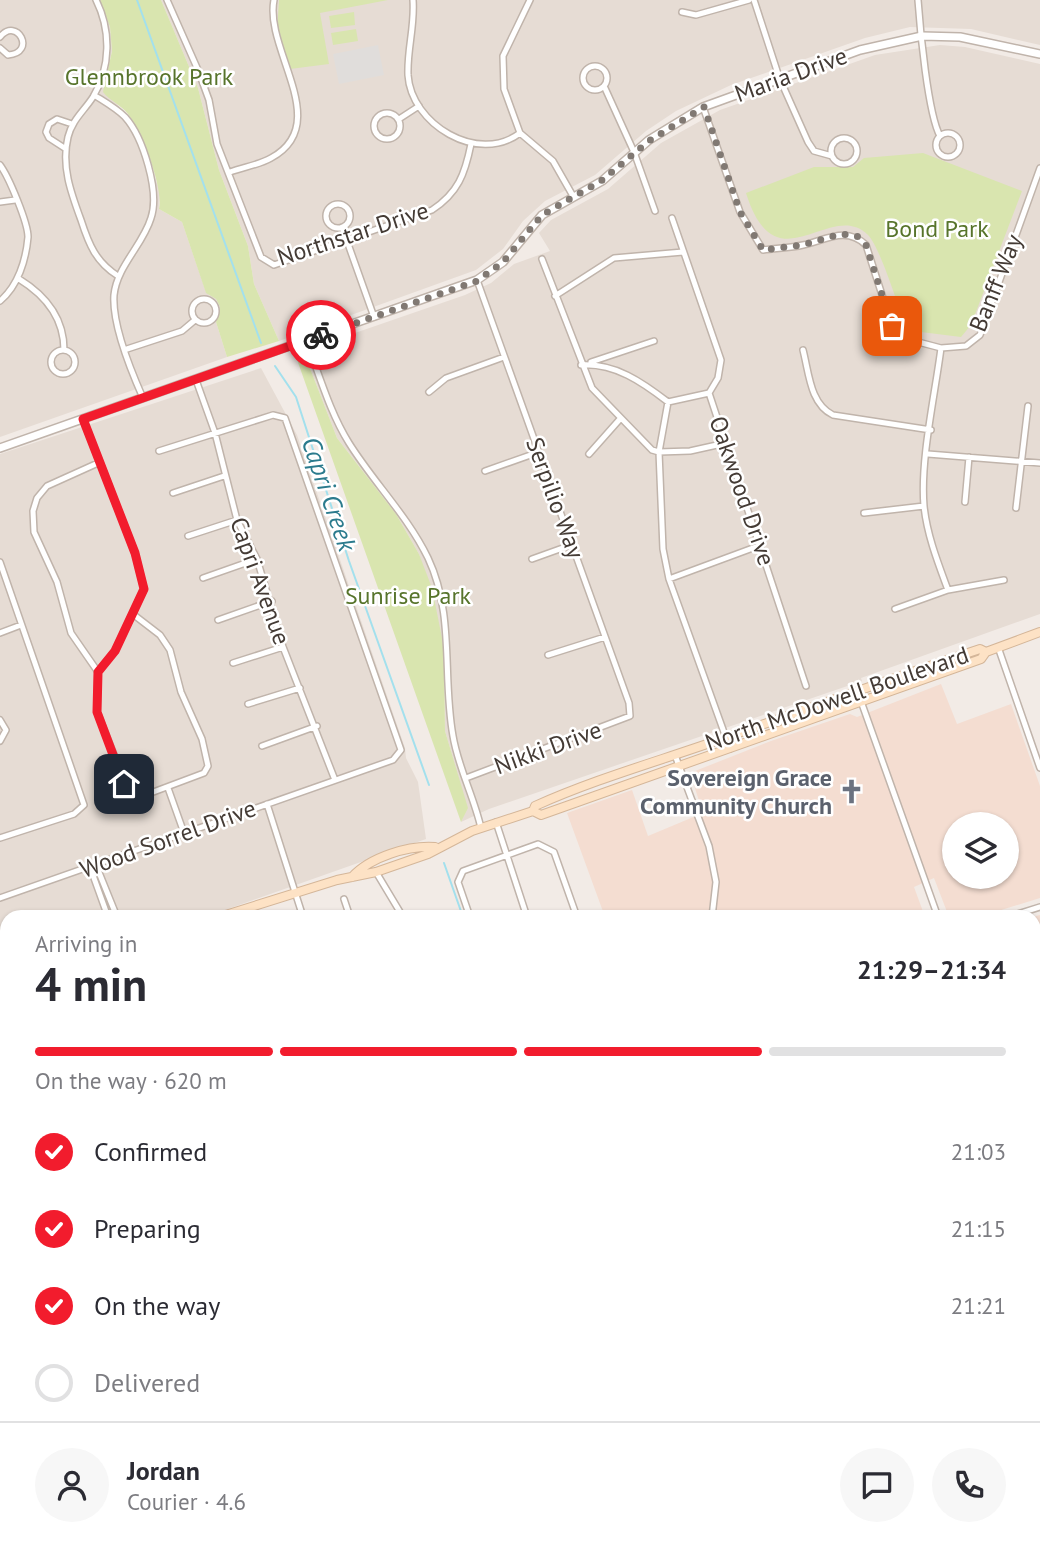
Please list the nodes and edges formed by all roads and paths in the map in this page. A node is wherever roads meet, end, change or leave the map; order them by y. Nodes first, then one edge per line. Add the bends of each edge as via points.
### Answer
1 (96, 0) edge
2 (167, 0) edge
3 (274, 0) edge
4 (413, 0) edge
5 (530, 0) edge
6 (749, 0) edge
7 (754, 0) edge
8 (918, 0) edge
9 (682, 12) dead end
10 (922, 36) junction
11 (0, 37) edge
12 (0, 48) edge
13 (1040, 54) edge
14 (779, 77) junction
15 (604, 86) junction
16 (94, 96) junction
17 (419, 106) junction
18 (704, 107) junction
19 (399, 119) junction
20 (72, 124) junction
21 (520, 133) junction
22 (940, 136) junction
23 (471, 144) junction
24 (66, 149) junction
25 (634, 152) junction
26 (832, 156) junction
27 (0, 165) edge
28 (1040, 168) edge
29 (230, 172) junction
30 (573, 196) junction
31 (15, 200) junction
32 (0, 202) edge
33 (655, 211) dead end
34 (672, 218) dead end
35 (342, 227) junction
36 (346, 239) junction
37 (683, 252) junction
38 (542, 259) dead end
39 (118, 276) junction
40 (19, 279) junction
41 (477, 281) junction
42 (555, 296) junction
43 (0, 301) edge
44 (374, 317) junction
45 (195, 320) junction
46 (306, 340) junction
47 (654, 341) dead end
48 (941, 348) junction
49 (127, 349) junction
50 (64, 350) junction
51 (803, 350) dead end
52 (504, 357) junction
53 (581, 365) junction
54 (196, 380) junction
55 (429, 392) dead end
56 (709, 393) junction
57 (143, 398) junction
58 (668, 402) junction
59 (1028, 406) dead end
60 (83, 419) junction
61 (620, 419) junction
62 (931, 430) junction
63 (215, 433) junction
64 (726, 443) junction
65 (0, 448) edge
66 (159, 451) dead end
67 (539, 452) junction
68 (659, 453) junction
69 (589, 454) dead end
70 (928, 454) junction
71 (969, 457) junction
72 (1020, 461) junction
73 (98, 463) junction
74 (1040, 463) edge
75 (485, 471) dead end
76 (224, 477) junction
77 (173, 493) dead end
78 (965, 502) dead end
79 (924, 506) junction
80 (1016, 508) dead end
81 (864, 513) dead end
82 (237, 520) junction
83 (188, 536) dead end
84 (571, 545) junction
85 (761, 545) junction
86 (257, 559) junction
87 (532, 559) dead end
88 (0, 562) edge
89 (203, 578) dead end
90 (669, 579) junction
91 (1004, 580) dead end
92 (948, 590) junction
93 (272, 601) junction
94 (895, 609) dead end
95 (134, 615) junction
96 (218, 620) dead end
97 (21, 625) junction
98 (1040, 632) edge
99 (0, 633) edge
100 (605, 637) junction
101 (284, 647) junction
102 (998, 647) junction
103 (986, 652) junction
104 (548, 655) dead end
105 (233, 663) dead end
106 (98, 672) junction
107 (806, 686) dead end
108 (300, 688) junction
109 (857, 690) junction
110 (862, 703) junction
111 (248, 704) dead end
112 (630, 716) joint
113 (0, 720) edge
114 (317, 726) junction
115 (726, 738) junction
116 (0, 741) edge
117 (262, 746) dead end
118 (730, 748) junction
119 (675, 755) junction
120 (679, 765) junction
121 (1040, 768) edge
122 (466, 778) junction
123 (335, 779) junction
124 (168, 788) junction
125 (267, 804) junction
126 (533, 811) junction
127 (496, 822) junction
128 (481, 828) junction
129 (184, 833) junction
130 (0, 838) edge
131 (435, 847) junction
132 (507, 855) junction
133 (93, 866) junction
134 (376, 872) junction
135 (352, 877) junction
136 (297, 893) junction
137 (0, 898) edge
138 (344, 899) dead end
139 (106, 910) edge
140 (114, 910) edge
141 (255, 910) edge
142 (301, 910) edge
143 (348, 910) edge
144 (399, 910) edge
145 (468, 910) edge
146 (525, 910) edge
147 (574, 910) edge
148 (713, 910) edge
149 (936, 910) edge

1 - 16 street via 108,37 106,61
2 - 29 street, Northstar Drive via 209,100 217,144
3 - 29 street via 273,29 297,96 299,115 285,147 271,158
4 - 17 street via 415,26 408,75
5 - 21 street via 503,56 504,89
6 - 9 street via 696,15
7 - 14 street
8 - 10 street
10 - 13 street, Maria Drive via 960,37
10 - 14 street, Maria Drive via 860,50
10 - 22 street
11 - 12 street via 13,30 24,40 16,54 8,55
14 - 18 street, Maria Drive
14 - 26 street via 814,151
15 - 15 street via 603,69 592,66 586,70 583,81 587,87 598,90
15 - 25 street
16 - 20 street
16 - 39 street via 133,128 155,189 151,219
17 - 19 street
17 - 23 street via 432,122
18 - 25 street, Maria Drive
18 - 48 street, Banff Way via 740,212 763,250 841,234 857,236 866,245 892,326 903,338
19 - 19 street via 383,113 376,119 376,132 382,138 394,137 400,131
20 - 24 street
20 - 24 street via 57,119 46,132
21 - 23 street via 499,144
21 - 30 street via 553,161
22 - 22 street via 938,151 944,156 956,155 958,137
23 - 36 street, Northstar Drive via 460,184 447,200 432,210
24 - 39 street via 67,181 91,251
25 - 30 street, Maria Drive via 601,181
25 - 33 street
26 - 26 street via 842,164 850,162 856,146 847,138 839,139 831,148
27 - 31 street via 9,177
28 - 48 street, Banff Way via 980,335 966,346
29 - 36 street, Northstar Drive via 266,262 274,265
30 - 41 street, Maria Drive via 542,215 503,262
31 - 32 street
31 - 40 street via 28,234
34 - 37 street, Oakwood Drive
35 - 35 street via 349,211 345,205 334,204 327,220 331,226
35 - 36 street
36 - 44 street
37 - 42 street via 614,258
37 - 56 street, Oakwood Drive via 721,360
38 - 42 street
39 - 49 street via 115,320
40 - 43 street
40 - 50 street via 45,297 55,313
41 - 44 street, Maria Drive
41 - 52 street, Serpilio Way
42 - 53 street
44 - 46 street, Maria Drive
45 - 45 street via 213,319 216,311 211,301 200,299 193,304
45 - 49 street via 182,331
46 - 54 street, Maria Drive
46 - 122 street via 349,443 401,510 428,559 442,600 449,643 453,740
47 - 53 street
48 - 62 street
49 - 57 street
50 - 50 street via 56,352 51,361 52,369 62,374 72,369 74,361
51 - 62 street via 822,410
52 - 55 street via 446,378
52 - 67 street, Serpilio Way
53 - 58 street via 601,363
53 - 61 street via 592,388
54 - 57 street, Maria Drive
54 - 63 street, Capri Avenue
56 - 58 street
56 - 64 street, Oakwood Drive
57 - 60 street, Maria Drive
58 - 68 street
59 - 72 street
60 - 65 street, Maria Drive
60 - 73 street
61 - 68 street
61 - 69 street
62 - 70 street
63 - 66 street
63 - 76 street, Capri Avenue
63 - 123 street, Wood Sorrel Drive via 273,415 285,418 369,654 401,750 393,760
64 - 68 street
64 - 85 street, Oakwood Drive
67 - 75 street
67 - 84 street, Serpilio Way
68 - 90 street via 663,548
70 - 71 street
70 - 79 street
71 - 72 street
71 - 78 street
72 - 74 street
72 - 80 street
73 - 95 street via 140,569 144,589
73 - 106 street via 47,486 33,511 34,532 57,582 71,633
76 - 77 street
76 - 82 street, Capri Avenue
79 - 81 street
79 - 92 street
82 - 83 street
82 - 86 street, Capri Avenue
84 - 87 street
84 - 100 street, Serpilio Way
85 - 90 street
85 - 107 street, Oakwood Drive
86 - 89 street
86 - 93 street, Capri Avenue
88 - 97 street
90 - 115 street
91 - 92 street
92 - 94 street
93 - 96 street
93 - 101 street, Capri Avenue
95 - 106 street
95 - 124 street via 160,635 170,650 208,766 204,773
97 - 99 street
97 - 130 street via 84,806 74,814
98 - 102 main road, North McDowell Boulevard
100 - 104 street
100 - 112 street, Serpilio Way
101 - 105 street
101 - 108 street, Capri Avenue
102 - 103 main road, North McDowell Boulevard
102 - 121 street
103 - 109 main road, North McDowell Boulevard via 980,649
103 - 110 main road, North McDowell Boulevard via 981,659
106 - 124 street via 97,712 130,795 139,797
108 - 111 street
108 - 114 street, Capri Avenue
109 - 110 street
109 - 115 main road, North McDowell Boulevard
110 - 118 main road, North McDowell Boulevard
110 - 149 street
112 - 122 street, Nikki Drive
113 - 116 street via 6,730
114 - 117 street
114 - 123 street, Capri Avenue
115 - 118 street
115 - 119 main road, North McDowell Boulevard
118 - 120 main road, North McDowell Boulevard
119 - 120 street
119 - 126 main road, North McDowell Boulevard via 551,799
120 - 126 main road, North McDowell Boulevard via 541,815
120 - 148 street via 709,846 716,877
122 - 128 street
123 - 125 street, Wood Sorrel Drive
124 - 129 street
125 - 129 street, Wood Sorrel Drive
125 - 136 street
126 - 127 main road, North McDowell Boulevard
127 - 128 main road, North McDowell Boulevard
127 - 132 street
128 - 131 main road, North McDowell Boulevard
129 - 133 street, Wood Sorrel Drive
131 - 134 main road, North McDowell Boulevard via 428,854
131 - 135 main road, North McDowell Boulevard via 419,846 385,858
132 - 145 street via 463,871 458,882
132 - 146 street
132 - 147 street via 538,844 550,847
133 - 137 street, Wood Sorrel Drive
133 - 139 street
133 - 140 street
134 - 135 main road, North McDowell Boulevard
134 - 144 street
135 - 136 main road, North McDowell Boulevard
136 - 141 main road, North McDowell Boulevard
136 - 142 street
138 - 143 street

